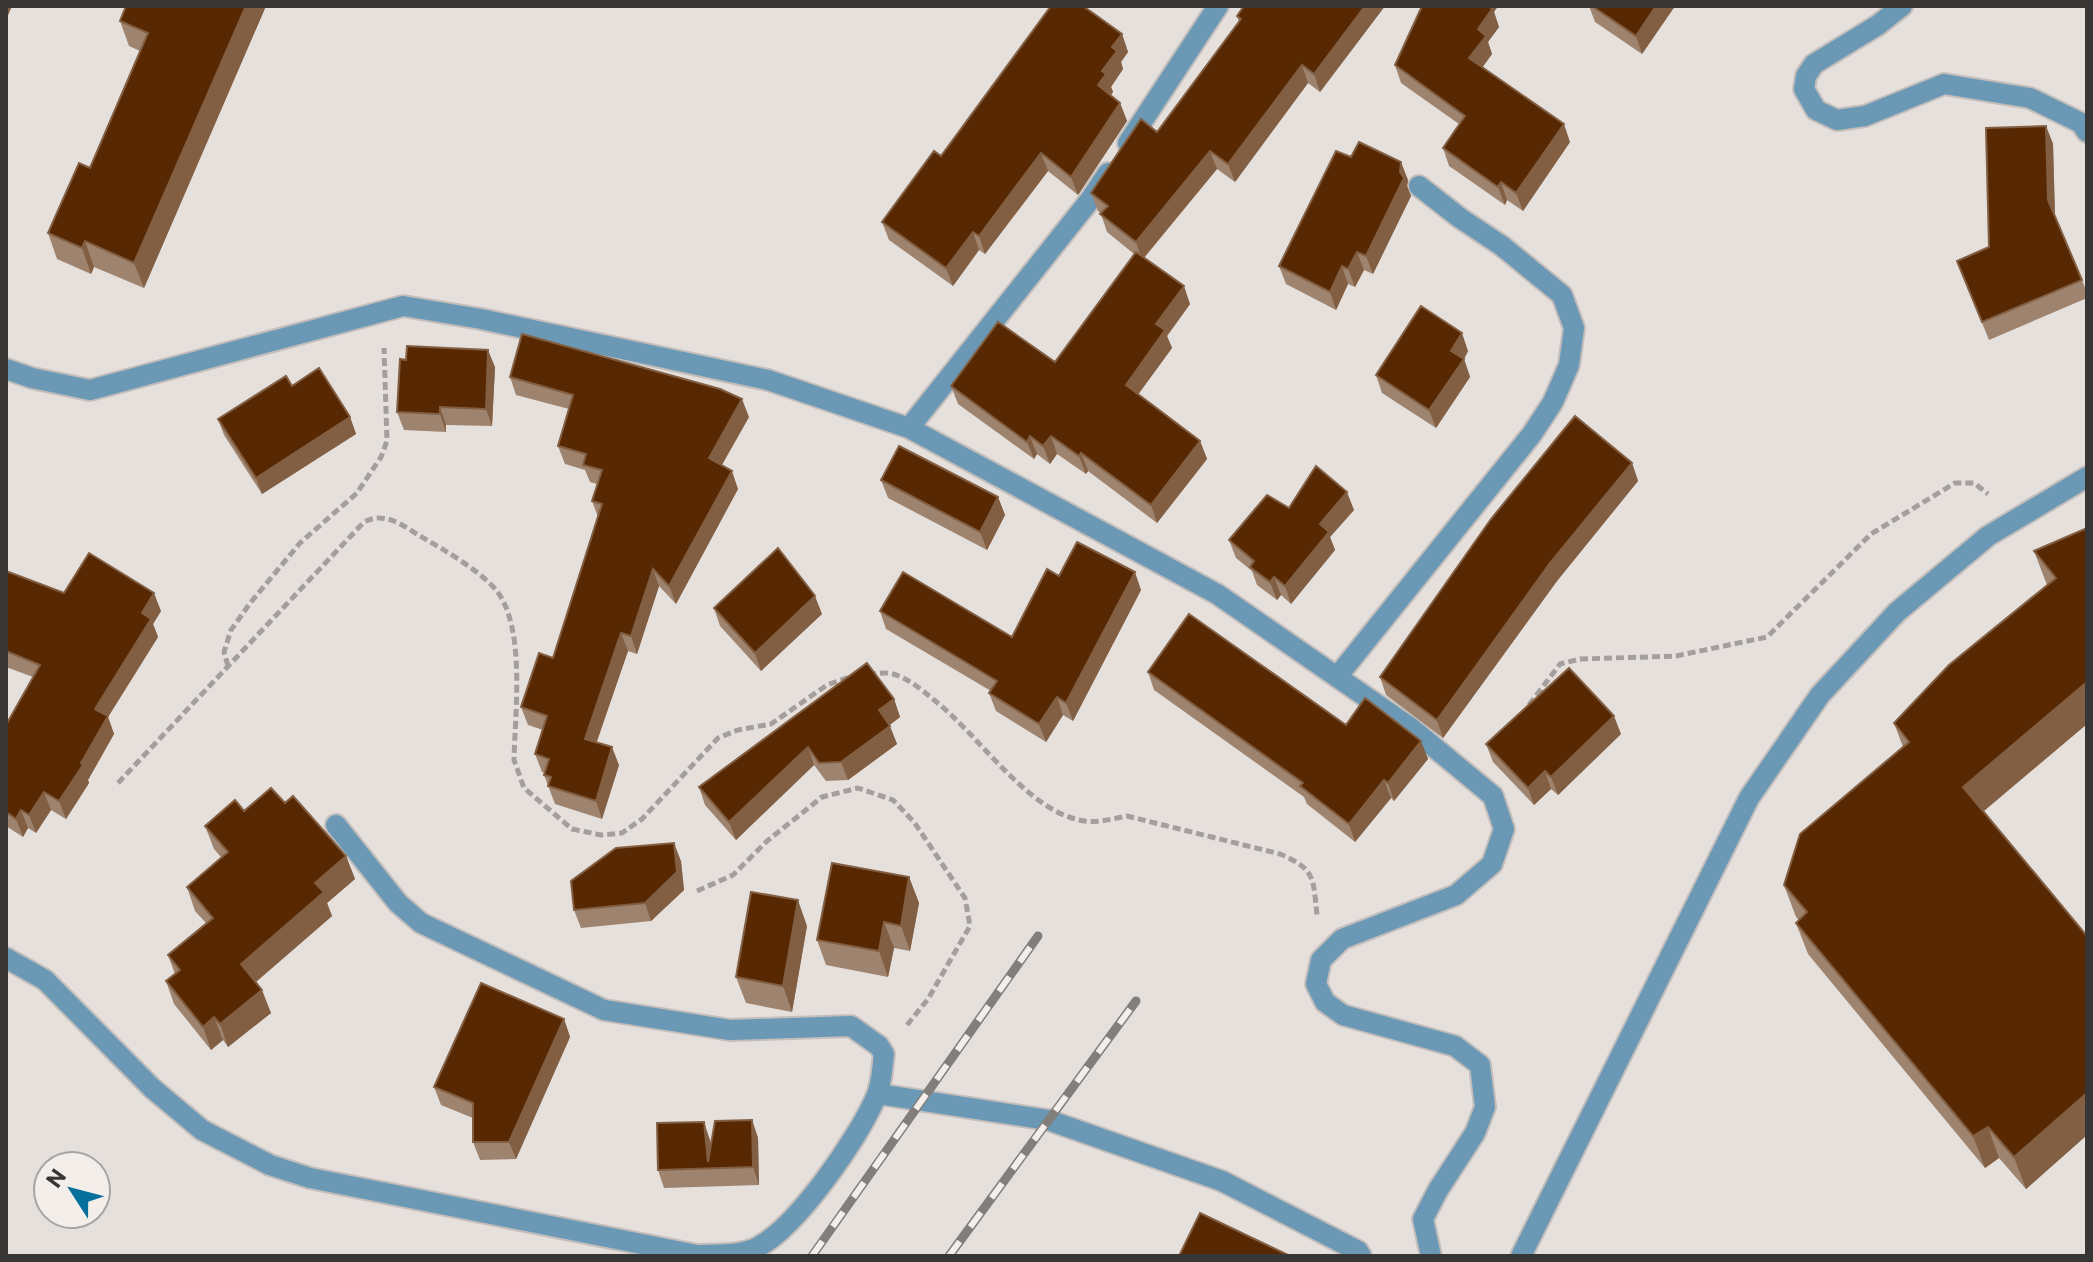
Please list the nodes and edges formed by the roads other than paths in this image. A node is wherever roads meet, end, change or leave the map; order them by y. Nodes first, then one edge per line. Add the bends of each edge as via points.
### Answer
1 (1218, 6) edge
2 (1902, 6) edge
3 (2087, 132) edge
4 (1419, 186) dead end
5 (6, 369) edge
6 (909, 428) junction
7 (2087, 477) edge
8 (1337, 677) junction
9 (336, 825) dead end
10 (6, 958) edge
11 (878, 1094) junction
12 (1361, 1256) edge
13 (1431, 1256) edge
14 (1521, 1256) edge

1 - 6 street via 1090,200
2 - 3 street via 1814,64 1804,89 1816,110 1837,120 1865,116 1944,84 2030,98 2081,123
4 - 8 street via 1562,295 1574,328 1569,365 1532,434
5 - 6 street via 90,390 403,306 768,380
6 - 8 street via 1217,594
7 - 14 street via 1988,536 1897,612 1820,695 1749,798
8 - 13 street via 1411,728 1493,796 1504,829 1492,864 1456,895 1342,939 1321,960 1316,984 1325,1002 1343,1015 1455,1046 1480,1065 1485,1107 1423,1219
9 - 11 street via 398,903 421,923 604,1010 730,1030 851,1026 884,1054
10 - 11 street via 45,980 152,1088 202,1130 270,1165 310,1178 697,1255 757,1248 784,1226 857,1133
11 - 12 street via 1048,1120 1222,1181

